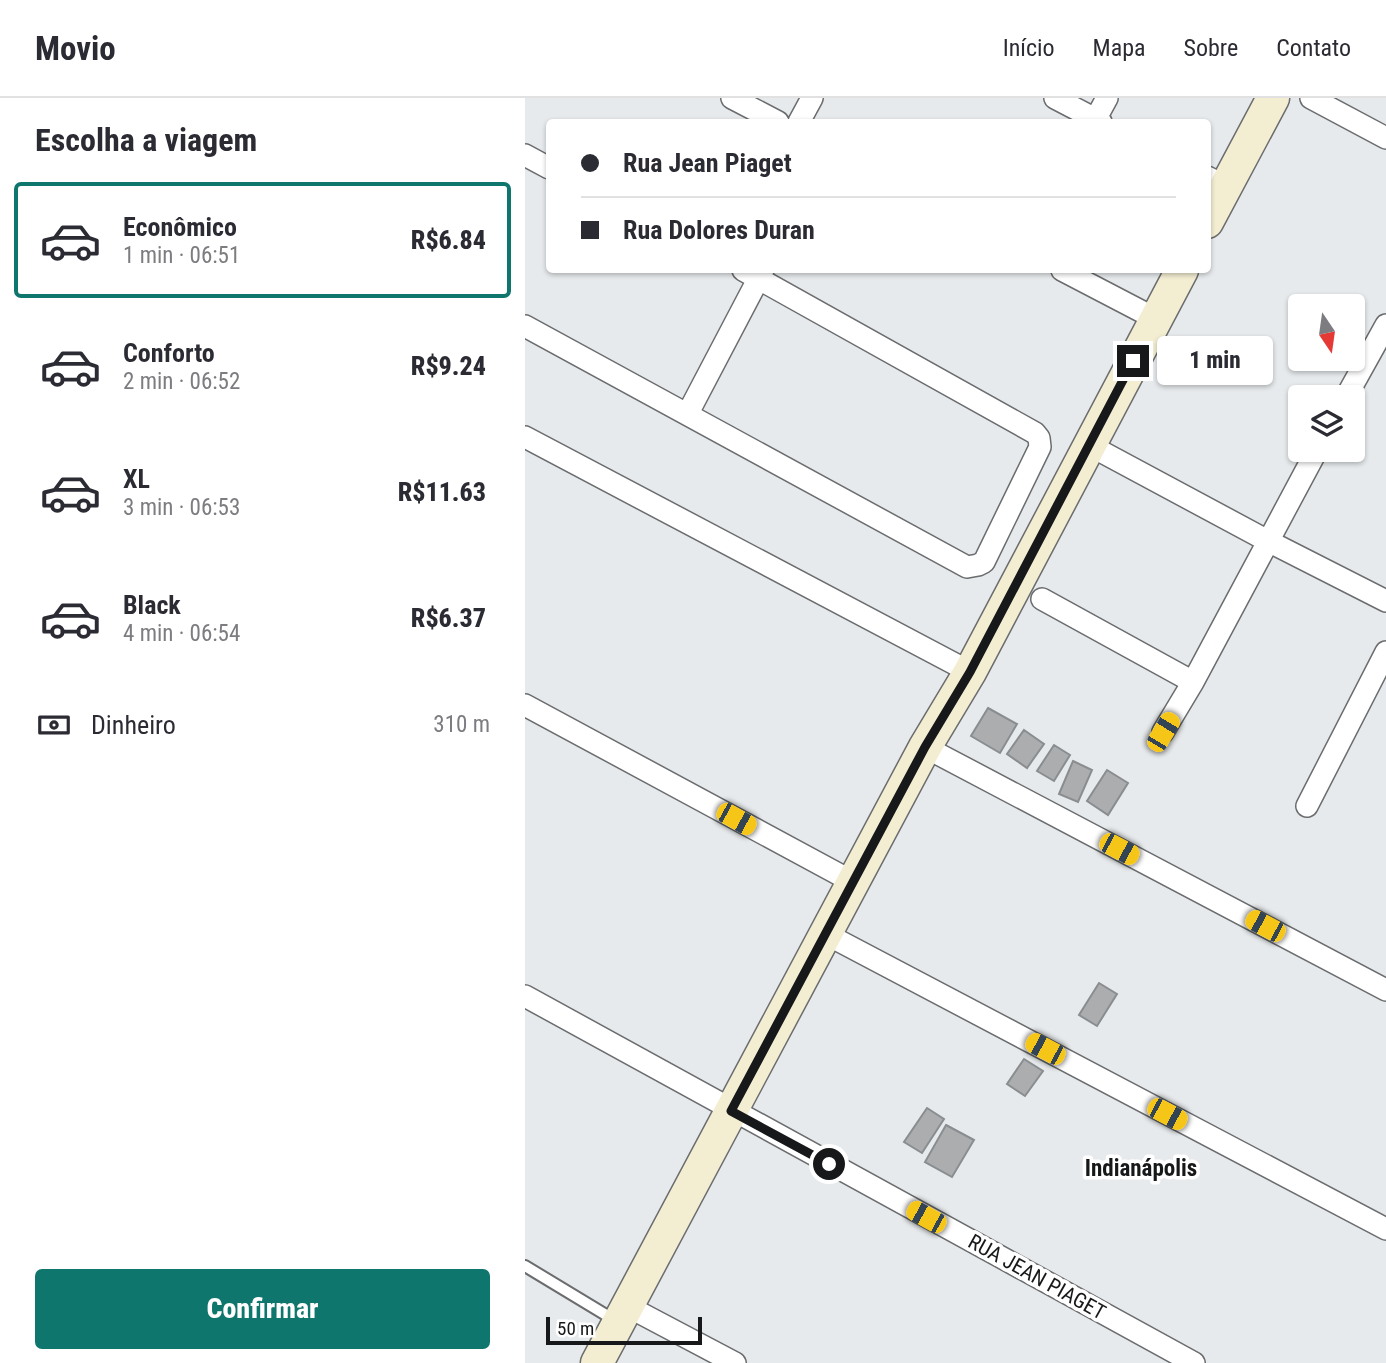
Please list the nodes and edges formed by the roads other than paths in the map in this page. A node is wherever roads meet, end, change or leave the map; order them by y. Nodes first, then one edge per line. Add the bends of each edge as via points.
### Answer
1 (732, 98) edge
2 (812, 98) edge
3 (1055, 98) edge
4 (1107, 98) edge
5 (1273, 98) edge
6 (1311, 98) edge
7 (772, 119) edge
8 (801, 119) edge
9 (1094, 119) edge
10 (1099, 119) edge
11 (1386, 138) edge
12 (525, 155) edge
13 (546, 166) edge
14 (1217, 182) edge
15 (1211, 206) edge
16 (755, 273) edge
17 (757, 273) edge
18 (1068, 273) edge
19 (1180, 273) edge
20 (1156, 319) junction
21 (1386, 325) edge
22 (525, 326) edge
23 (1353, 385) edge
24 (688, 413) junction
25 (525, 437) edge
26 (1089, 445) junction
27 (1310, 462) edge
28 (1266, 540) junction
29 (1042, 599) dead end
30 (1386, 601) edge
31 (1386, 652) edge
32 (970, 672) junction
33 (1193, 682) junction
34 (525, 705) edge
35 (1163, 732) dead end
36 (925, 747) junction
37 (1307, 807) dead end
38 (853, 882) junction
39 (826, 934) junction
40 (1386, 990) edge
41 (525, 996) edge
42 (731, 1111) junction
43 (1386, 1229) edge
44 (525, 1266) edge
45 (622, 1314) junction
46 (597, 1363) edge
47 (735, 1363) edge
48 (1194, 1363) edge

1 - 7 street
2 - 8 street
3 - 9 street
4 - 10 street
5 - 14 street
6 - 11 street
12 - 13 street
14 - 15 street
16 - 24 street
17 - 24 street via 1035,433 1040,447 984,562 967,567
18 - 20 street
19 - 20 street
20 - 26 street
21 - 23 street
22 - 24 street
25 - 32 street
26 - 28 street
26 - 32 street
27 - 28 street
28 - 30 street
28 - 33 street
29 - 33 street
31 - 37 street
32 - 36 street
33 - 35 street
34 - 38 street
36 - 38 street
36 - 40 street
38 - 39 street
39 - 42 street
39 - 43 street
41 - 42 street, RUA JEAN PIAGET
42 - 45 street
42 - 48 street, RUA JEAN PIAGET
44 - 45 lane
45 - 46 street
45 - 47 street

